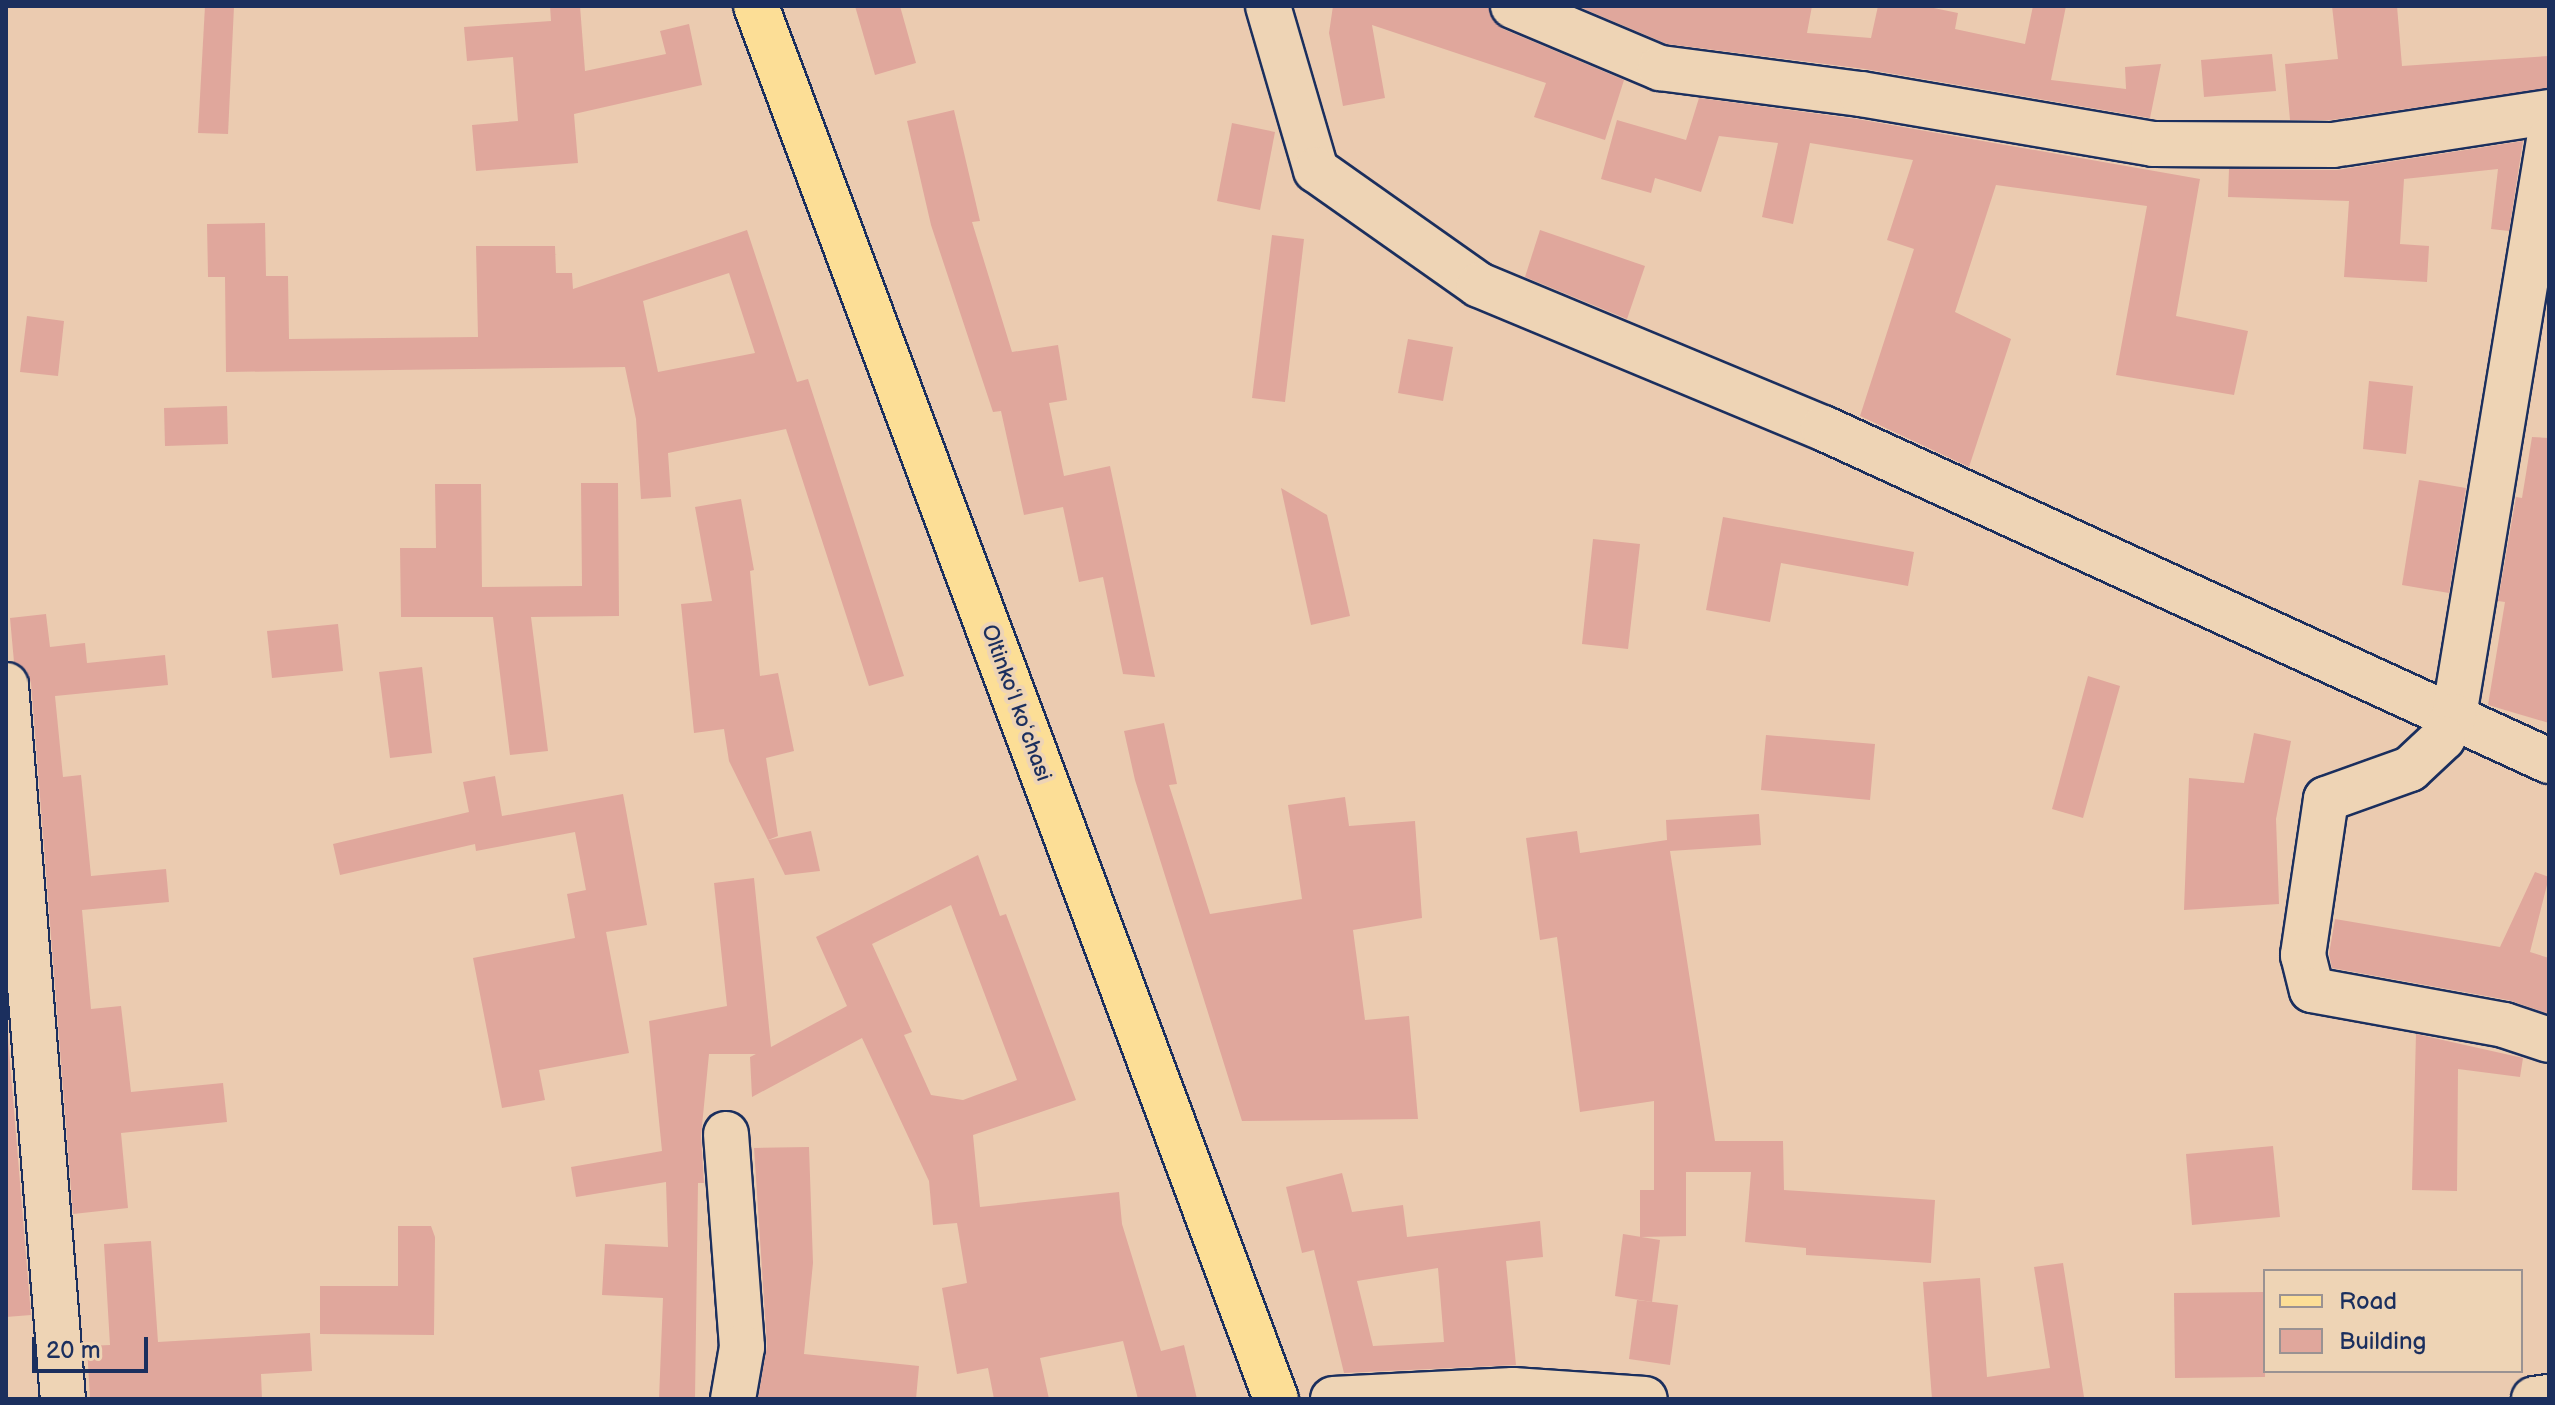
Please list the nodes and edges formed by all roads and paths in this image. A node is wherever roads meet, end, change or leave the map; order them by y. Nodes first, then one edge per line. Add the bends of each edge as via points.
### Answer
1 (756, 6) edge
2 (1268, 6) edge
3 (1513, 6) edge
4 (2549, 112) edge
5 (2549, 140) edge
6 (6, 685) edge
7 (2454, 716) junction
8 (2549, 761) edge
9 (2549, 1040) edge
10 (726, 1134) dead end
11 (2549, 1397) edge
12 (63, 1399) edge
13 (733, 1399) edge
14 (1276, 1399) edge
15 (1333, 1399) edge
16 (1645, 1399) edge
17 (2534, 1399) edge

1 - 14 main road, Oltinkoʻl koʻchasi
2 - 7 street via 1316,170 1479,285 1823,428
3 - 4 street via 1660,68 1861,94 2153,144 2333,145
5 - 7 street
6 - 12 street
7 - 8 street
7 - 9 street via 2443,738 2410,769 2326,799 2303,955 2312,990 2504,1025
10 - 13 street via 742,1347
11 - 17 street
15 - 16 street via 1513,1390

